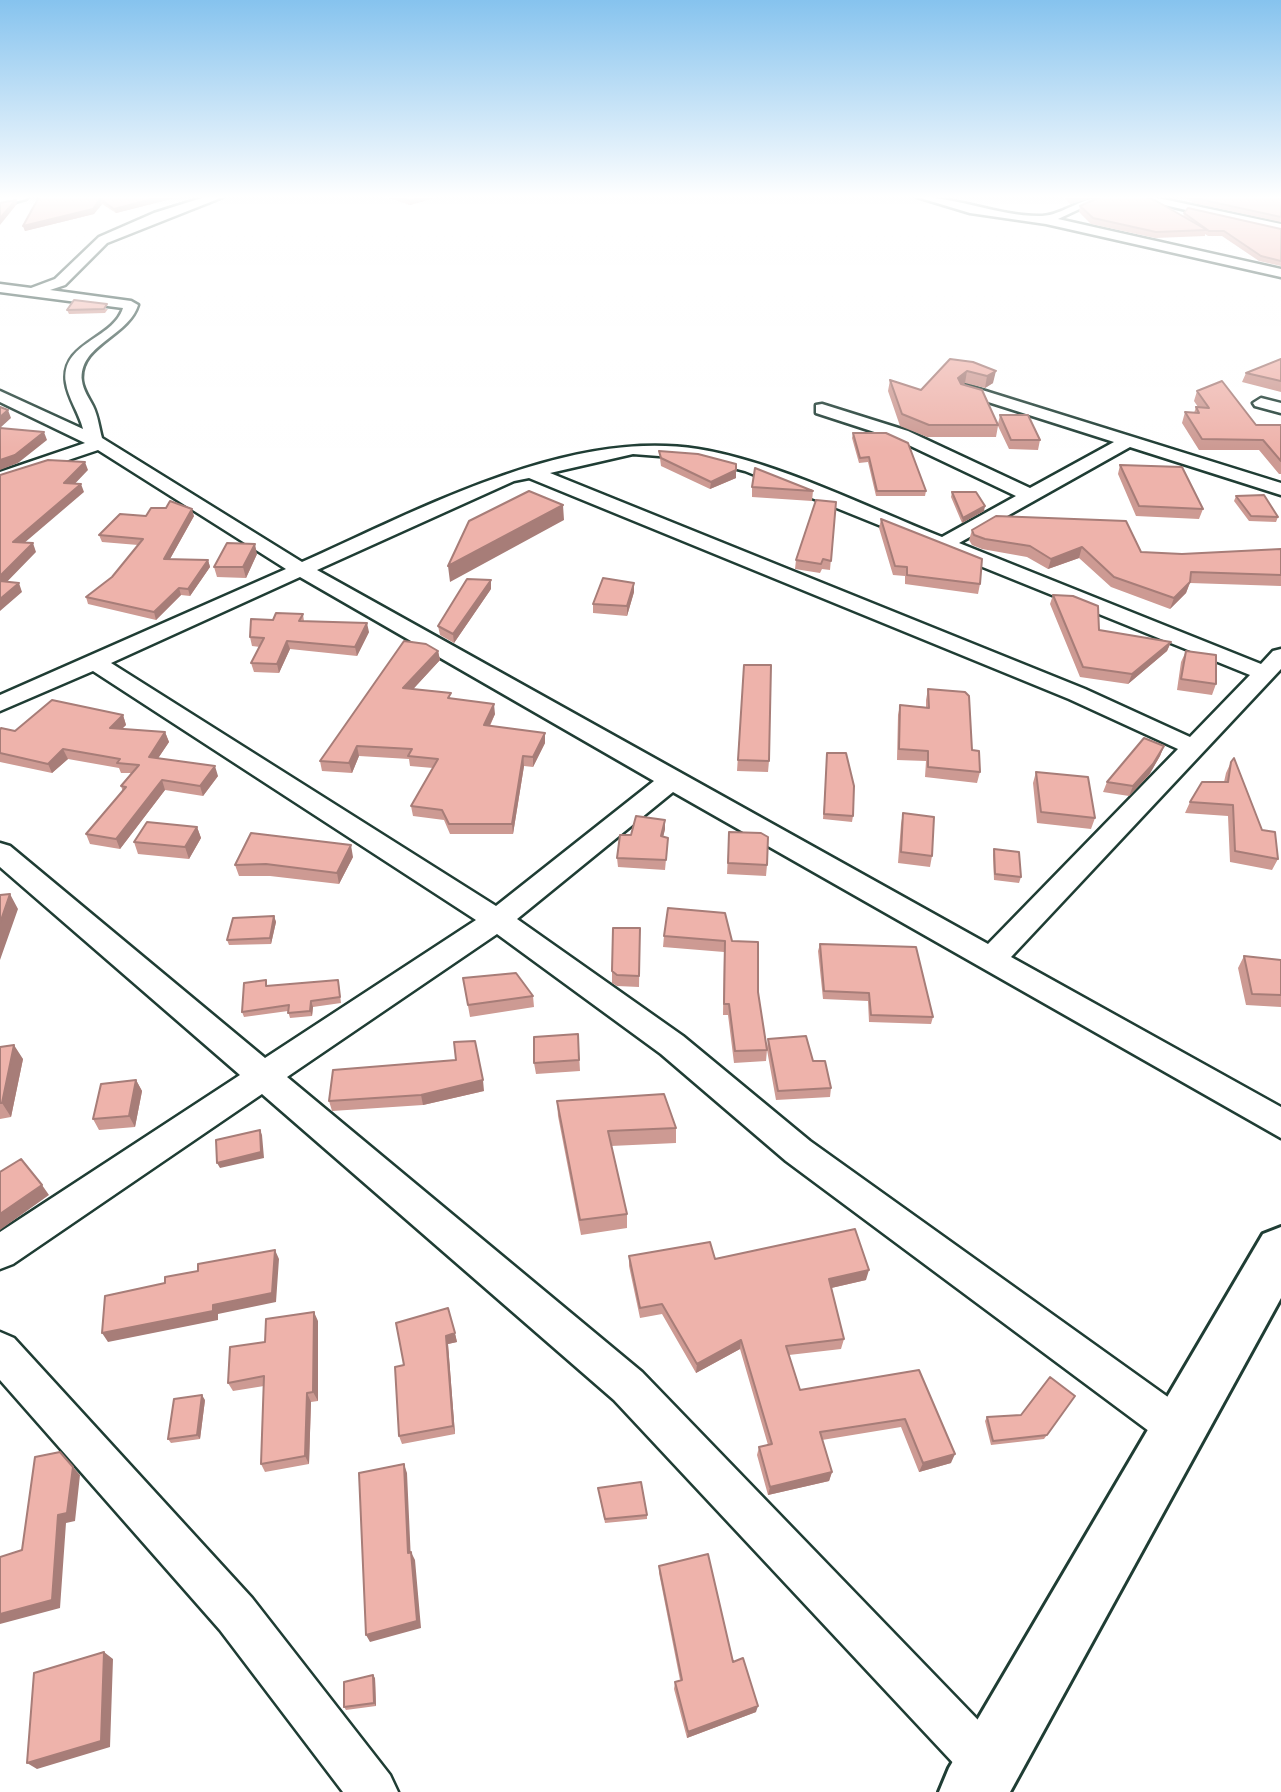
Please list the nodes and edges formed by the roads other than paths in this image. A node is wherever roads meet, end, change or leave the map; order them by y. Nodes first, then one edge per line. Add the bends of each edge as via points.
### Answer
1 (61, 281) edge
2 (0, 288) edge
3 (32, 292) junction
4 (967, 390) edge
5 (0, 396) edge
6 (1261, 403) dead end
7 (1281, 408) edge
8 (822, 409) dead end
9 (1128, 441) junction
10 (97, 443) junction
11 (534, 474) junction
12 (0, 478) edge
13 (1281, 489) edge
14 (1028, 495) junction
15 (945, 543) junction
16 (300, 569) junction
17 (94, 662) junction
18 (1273, 665) edge
19 (0, 704) edge
20 (1195, 748) junction
21 (671, 780) junction
22 (0, 852) edge
23 (497, 920) junction
24 (991, 960) junction
25 (264, 1075) junction
26 (1281, 1124) edge
27 (1281, 1250) edge
28 (0, 1252) edge
29 (0, 1351) edge
30 (1179, 1429) junction
31 (981, 1779) edge
32 (373, 1792) edge

1 - 3 street
2 - 3 street
3 - 10 street via 131,305 114,329 77,361 74,383
4 - 9 street
5 - 10 street
6 - 7 street
8 - 14 street via 902,435
9 - 13 street
9 - 14 street
10 - 12 street
10 - 16 street
11 - 15 street via 633,449 698,454 751,467
11 - 16 street via 508,477
11 - 20 street via 1077,694
14 - 15 street
15 - 18 street
16 - 17 street
16 - 21 street
17 - 19 street
17 - 23 street
18 - 20 street
20 - 24 street
21 - 23 street
21 - 24 street
22 - 25 street
23 - 25 street
23 - 30 street via 672,1045 798,1151
24 - 26 street
25 - 28 street
25 - 31 street via 628,1386
27 - 30 street
29 - 32 street via 236,1614
30 - 31 street

